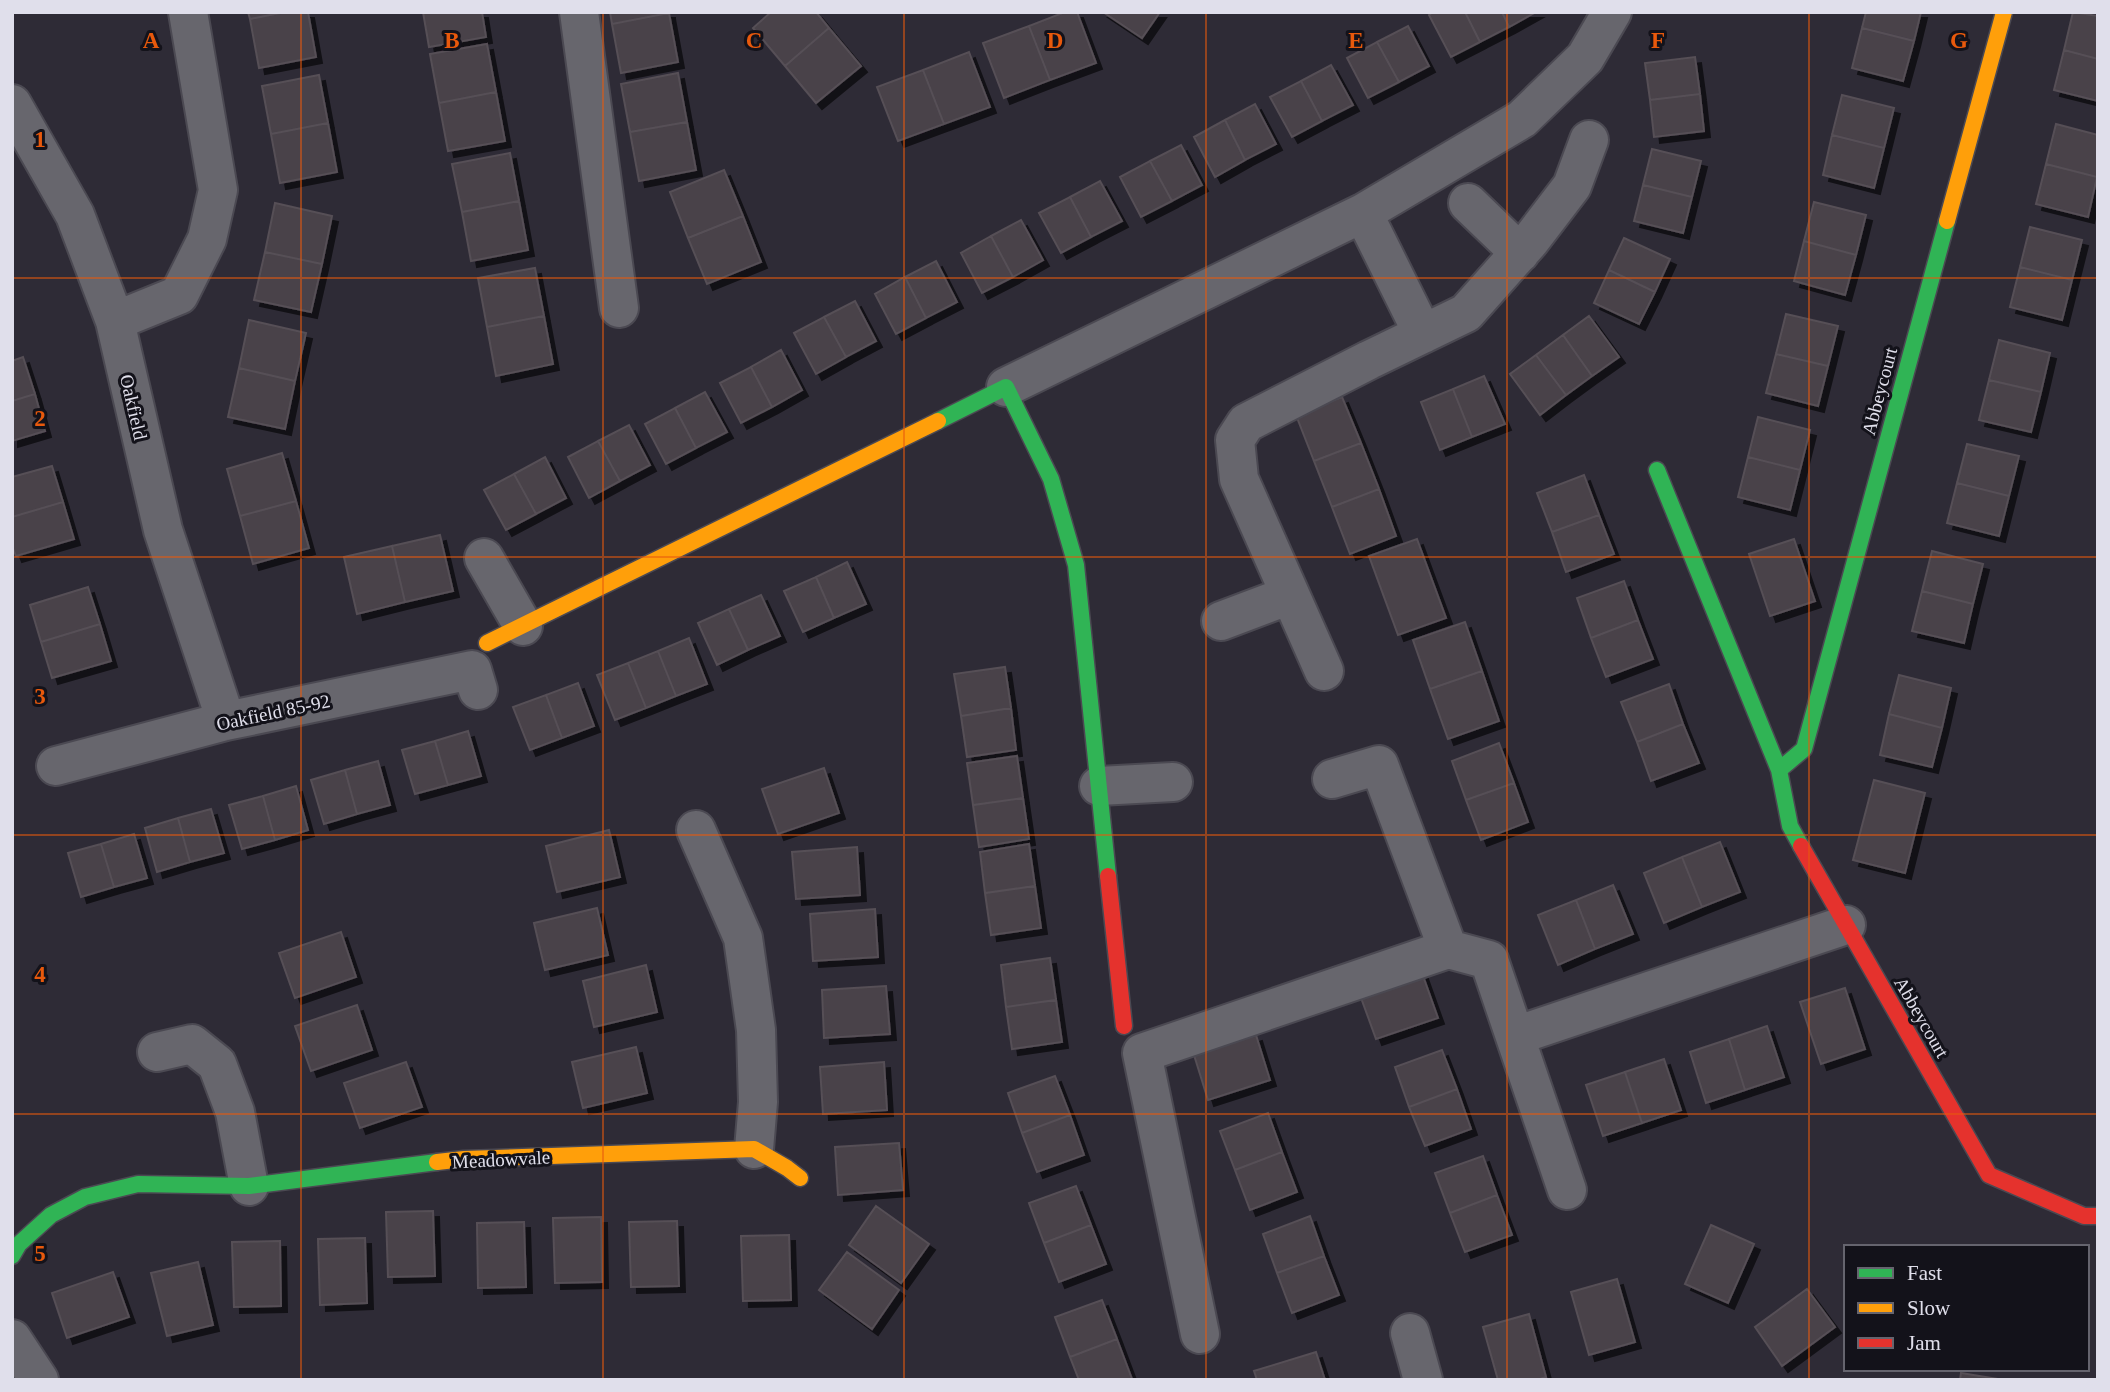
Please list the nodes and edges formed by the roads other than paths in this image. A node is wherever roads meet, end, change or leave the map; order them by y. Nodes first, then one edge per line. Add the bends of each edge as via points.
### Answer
1 (188, 12) edge
2 (579, 12) edge
3 (1612, 12) edge
4 (2004, 12) edge
5 (12, 104) edge
6 (1588, 140) dead end
7 (1468, 203) dead end
8 (1363, 213) junction
9 (1520, 253) junction
10 (619, 308) dead end
11 (115, 321) junction
12 (1423, 334) junction
13 (1006, 387) junction
14 (1657, 470) dead end
15 (484, 558) dead end
16 (1290, 595) junction
17 (1221, 621) dead end
18 (523, 626) junction
19 (487, 643) dead end
20 (1324, 671) dead end
21 (478, 690) dead end
22 (226, 722) junction
23 (56, 766) dead end
24 (1779, 770) junction
25 (1332, 779) dead end
26 (1173, 782) dead end
27 (1099, 786) junction
28 (696, 830) dead end
29 (1846, 925) junction
30 (1448, 949) junction
31 (1124, 1026) dead end
32 (1516, 1036) junction
33 (157, 1052) dead end
34 (754, 1149) junction
35 (800, 1178) dead end
36 (249, 1186) junction
37 (1567, 1190) dead end
38 (2098, 1216) edge
39 (12, 1256) edge
40 (1410, 1333) dead end
41 (1200, 1334) dead end
42 (12, 1339) edge
43 (39, 1380) edge
44 (1423, 1380) edge

1 - 11 street via 218,190 208,239 179,295
2 - 10 street
3 - 8 street via 1585,58 1522,118
4 - 24 street, Abbeycourt via 1804,749
5 - 11 street, Oakfield via 75,215
6 - 9 street via 1572,186
7 - 9 street
8 - 12 street
8 - 13 street
9 - 12 street via 1466,313
11 - 22 street, Oakfield via 163,530
12 - 16 street via 1246,423 1235,440 1240,479
13 - 18 street
13 - 27 street via 1051,479 1076,565
14 - 24 street, Abbeycourt
15 - 18 street
16 - 17 street
16 - 20 street
18 - 19 street
21 - 22 street, Oakfield 85-92 via 472,670
22 - 23 street, Oakfield 85-92
24 - 29 street, Abbeycourt via 1790,826
25 - 30 street via 1379,765
26 - 27 street
27 - 31 street
28 - 34 street via 743,939 756,1030
29 - 32 street
29 - 38 street, Abbeycourt via 1989,1175 2084,1216
30 - 32 street via 1489,960
30 - 41 street via 1142,1053
32 - 37 street
33 - 36 street via 192,1044 217,1064 235,1112
34 - 35 street
34 - 36 street, Meadowvale via 464,1159
36 - 39 street, Meadowvale via 138,1184 86,1197 51,1215
40 - 44 street
42 - 43 street

